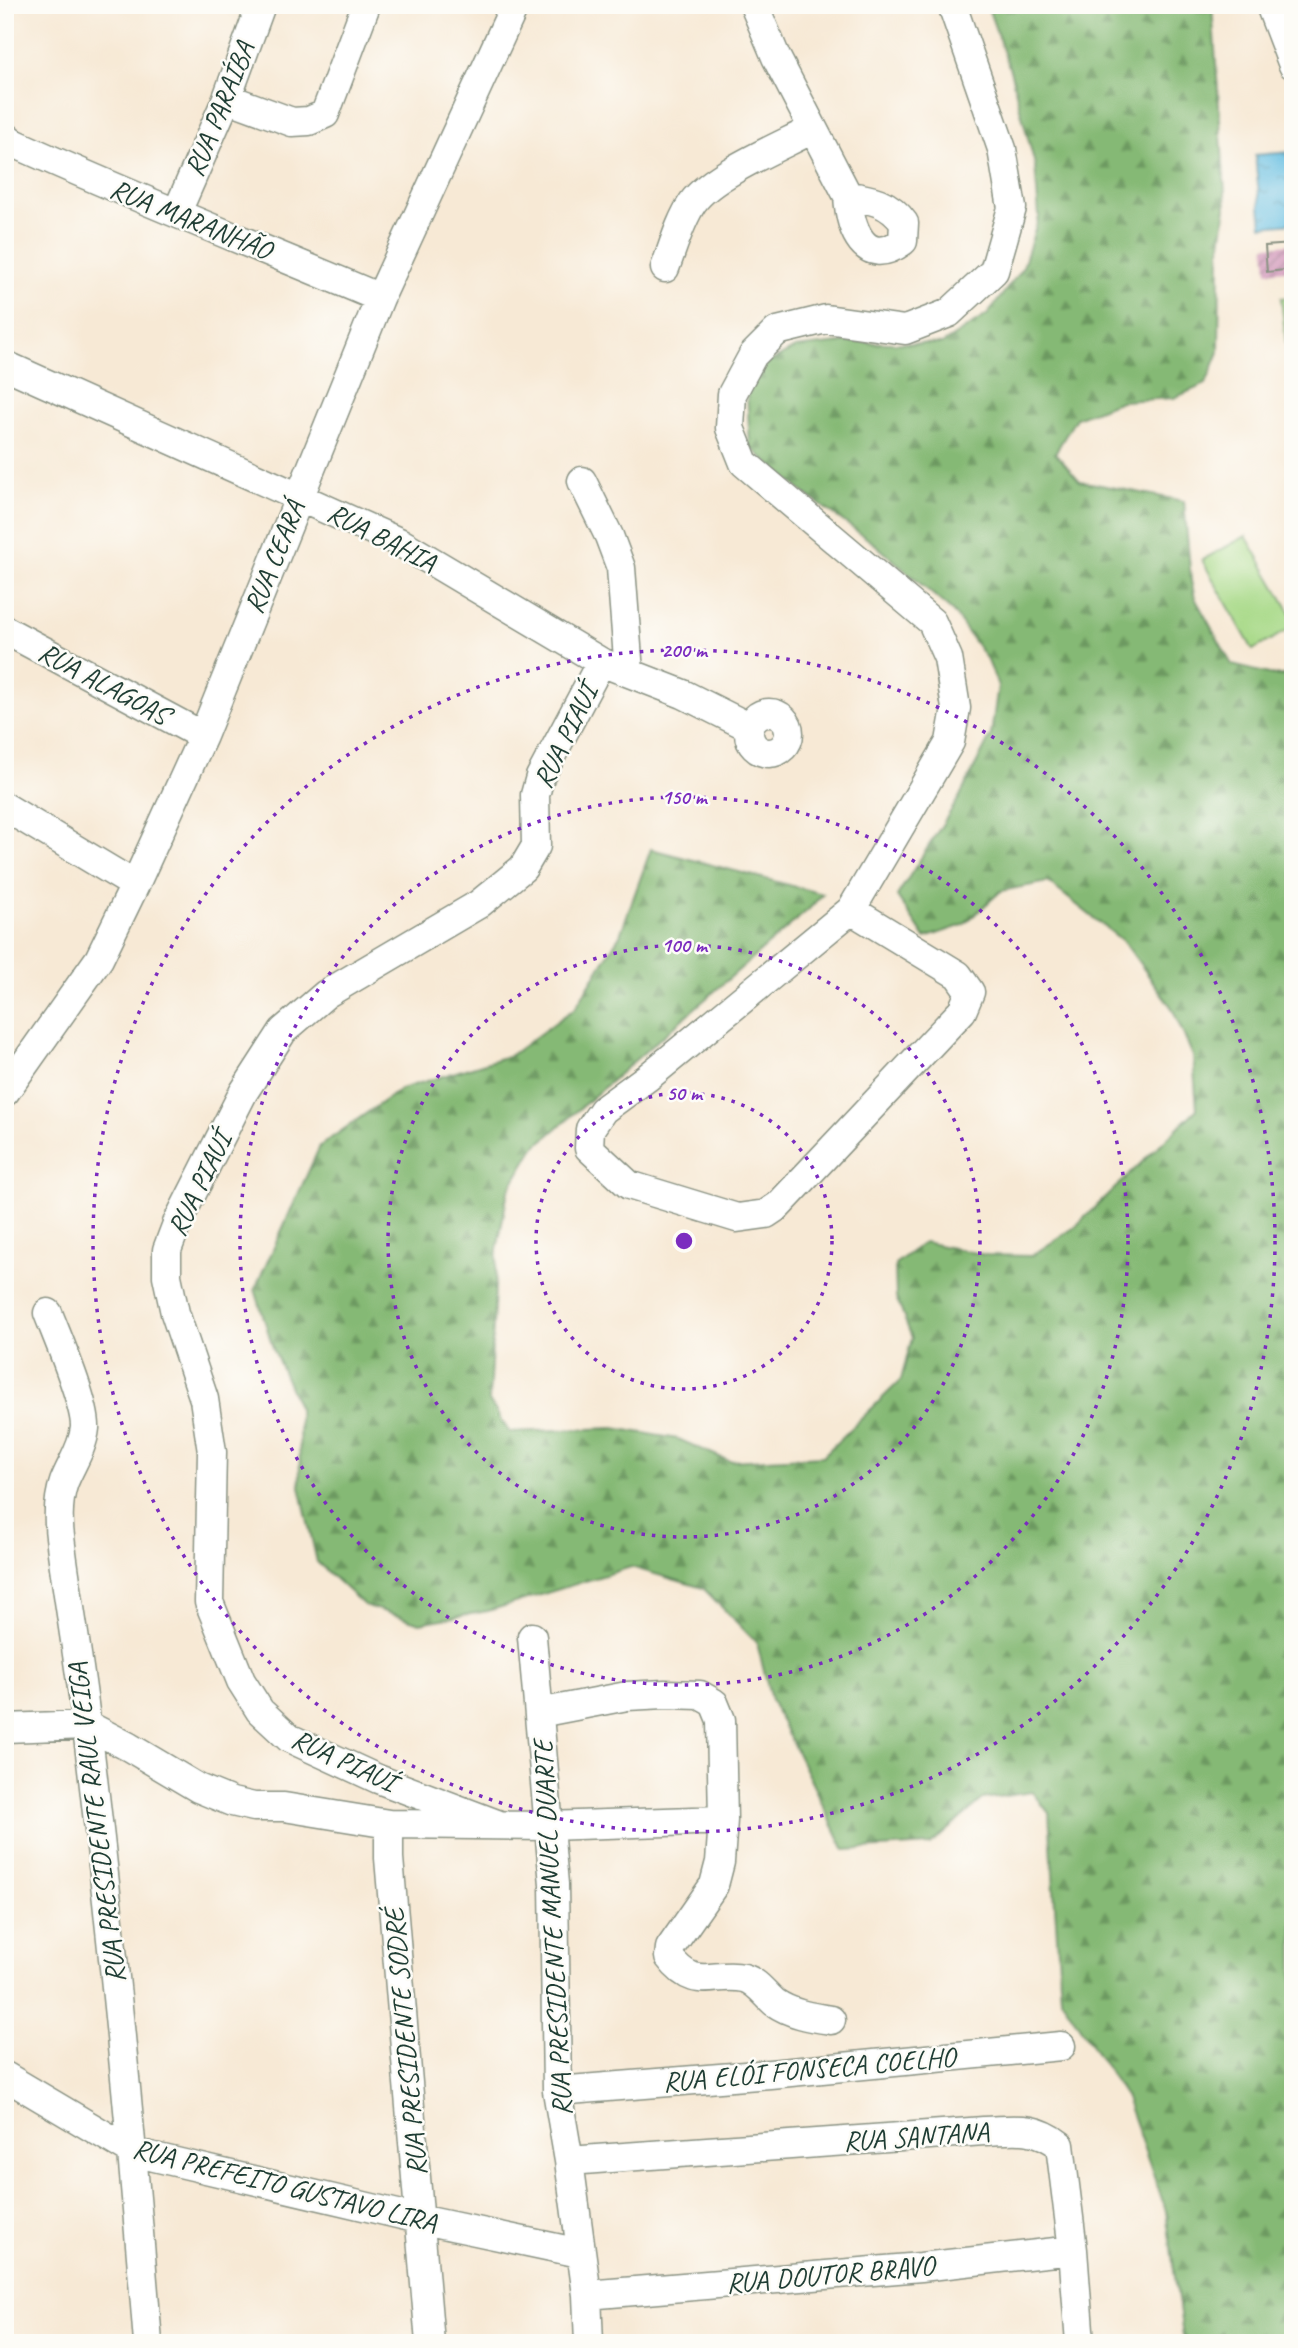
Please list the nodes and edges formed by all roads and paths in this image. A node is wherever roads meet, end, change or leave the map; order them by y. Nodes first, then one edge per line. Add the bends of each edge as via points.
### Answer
1 (261, 5) edge
2 (366, 5) edge
3 (515, 5) edge
4 (754, 5) edge
5 (952, 5) edge
6 (1270, 5) edge
7 (1293, 65) edge
8 (227, 98) junction
9 (813, 129) junction
10 (5, 136) edge
11 (848, 196) dead end
12 (177, 212) junction
13 (665, 268) dead end
14 (380, 298) junction
15 (5, 365) edge
16 (582, 481) dead end
17 (298, 495) junction
18 (5, 630) edge
19 (601, 662) junction
20 (629, 672) junction
21 (749, 727) dead end
22 (202, 736) junction
23 (5, 807) edge
24 (135, 885) junction
25 (852, 910) junction
26 (5, 1092) edge
27 (48, 1313) dead end
28 (531, 1637) dead end
29 (540, 1713) junction
30 (87, 1725) junction
31 (5, 1728) edge
32 (723, 1820) junction
33 (389, 1824) junction
34 (497, 1824) junction
35 (548, 1826) junction
36 (831, 2020) dead end
37 (1061, 2046) dead end
38 (5, 2076) edge
39 (557, 2091) junction
40 (133, 2152) junction
41 (569, 2161) junction
42 (419, 2219) junction
43 (1073, 2249) junction
44 (580, 2253) junction
45 (587, 2295) junction
46 (148, 2343) edge
47 (430, 2343) edge
48 (589, 2343) edge
49 (1080, 2343) edge

1 - 8 street, RUA PARAÍBA
2 - 8 street via 325,114 292,122
3 - 14 street, RUA CEARÁ
4 - 9 street
5 - 25 street via 1002,149 1012,208 994,271 949,313 905,330 826,319 777,331 753,355 732,394 730,428 744,463 932,622 948,658 956,708 950,743
6 - 7 street
8 - 12 street, RUA PARAÍBA
9 - 11 street
9 - 13 street via 705,190 692,203
10 - 12 street, RUA MARANHÃO via 95,180
12 - 14 street, RUA MARANHÃO
14 - 17 street, RUA CEARÁ
15 - 17 street, RUA BAHIA
16 - 20 street via 621,568
17 - 19 street, RUA BAHIA via 401,543
17 - 22 street, RUA CEARÁ
18 - 22 street, RUA ALAGOAS
19 - 20 street, RUA BAHIA
19 - 34 street, RUA PIAUÍ via 540,776 535,795 536,846 523,867 480,904 326,994 283,1031 243,1093 177,1221 167,1250 169,1289 204,1399 212,1452 209,1602 241,1681 260,1711 289,1738 378,1779
20 - 21 street, RUA BAHIA
22 - 24 street, RUA CEARÁ
23 - 24 street
24 - 26 street, RUA CEARÁ via 99,959
25 - 25 street via 958,975 970,992 962,1011 778,1206 766,1214 737,1218 629,1185 589,1149 590,1129 603,1110
27 - 30 street, RUA PRESIDENTE RAUL VEIGA via 82,1405 85,1426 59,1509
28 - 29 street, RUA PRESIDENTE MANUEL DUARTE
29 - 32 street via 627,1696 700,1695 714,1703 721,1720
29 - 35 street, RUA PRESIDENTE MANUEL DUARTE
30 - 31 street
30 - 33 street via 198,1788 232,1802
30 - 40 street, RUA PRESIDENTE RAUL VEIGA
32 - 35 street
32 - 36 street via 714,1885 669,1956 693,1977 745,1978 799,2015
33 - 34 street
33 - 42 street, RUA PRESIDENTE SODRÉ
34 - 35 street
35 - 39 street, RUA PRESIDENTE MANUEL DUARTE via 554,1884
37 - 39 street, RUA ELÓI FONSECA COELHO
38 - 40 street, RUA PREFEITO GUSTAVO LIRA
39 - 41 street, RUA PRESIDENTE MANUEL DUARTE
40 - 42 street, RUA PREFEITO GUSTAVO LIRA
40 - 46 street, RUA PRESIDENTE RAUL VEIGA
41 - 43 street, RUA SANTANA via 1031,2130 1060,2145
41 - 44 street, RUA PRESIDENTE MANUEL DUARTE
42 - 44 street, RUA PREFEITO GUSTAVO LIRA
42 - 47 street, RUA PRESIDENTE SODRÉ
43 - 45 street, RUA DOUTOR BRAVO via 921,2267
43 - 49 street, RUA SANTANA
44 - 45 street, RUA PRESIDENTE MANUEL DUARTE
45 - 48 street, RUA PRESIDENTE MANUEL DUARTE

